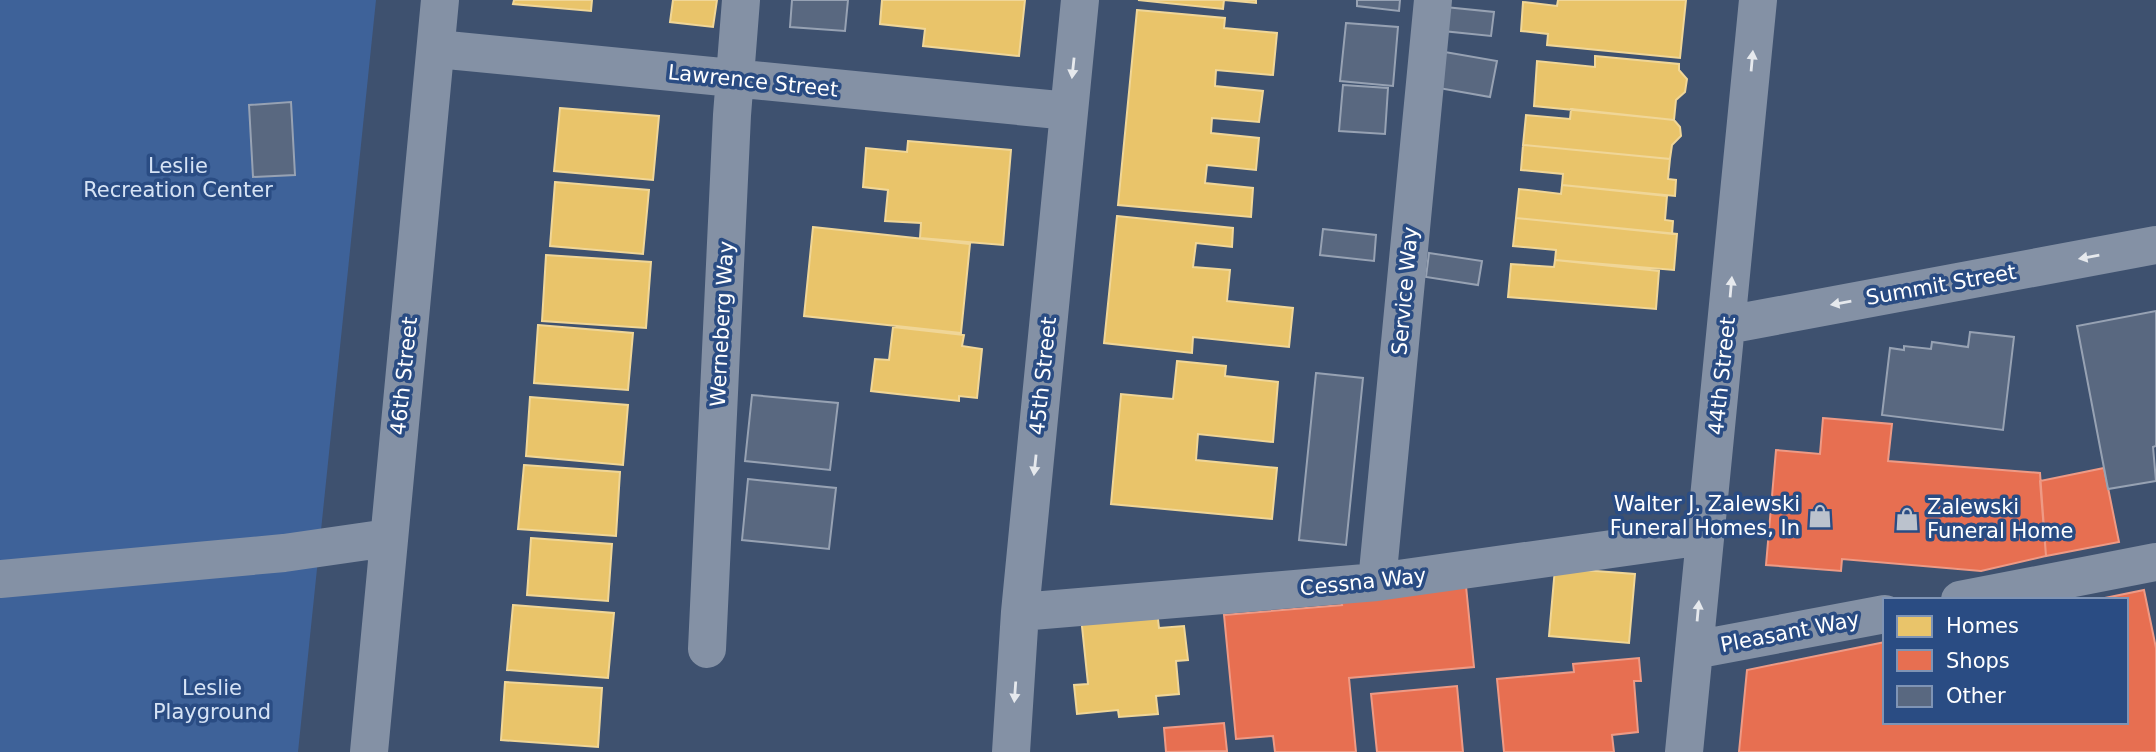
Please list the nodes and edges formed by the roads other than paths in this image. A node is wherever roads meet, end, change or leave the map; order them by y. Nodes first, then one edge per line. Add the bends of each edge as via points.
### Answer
1 (440, 0) edge
2 (741, 0) edge
3 (1080, 0) edge
4 (1433, 0) edge
5 (1758, 0) edge
6 (437, 49) junction
7 (734, 79) junction
8 (1069, 111) junction
9 (2156, 245) edge
10 (1727, 325) junction
11 (1704, 536) junction
12 (388, 538) junction
13 (2156, 562) edge
14 (0, 579) edge
15 (1377, 582) junction
16 (1970, 598) edge
17 (1020, 612) junction
18 (1883, 614) edge
19 (707, 649) dead end
20 (1694, 650) junction
21 (369, 752) edge
22 (1011, 752) edge
23 (1684, 752) edge

1 - 6 street, 46th Street
2 - 7 street, Werneberg Way
3 -> 8 street, 45th Street
4 - 15 street, Service Way
10 -> 5 street, 44th Street
6 - 7 street, Lawrence Street
6 - 12 street, 46th Street
7 - 8 street, Lawrence Street
7 - 19 street, Werneberg Way
8 -> 17 street, 45th Street
9 -> 10 street, Summit Street
10 - 11 street, 44th Street
11 - 15 street, Cessna Way
20 -> 11 street, 44th Street
12 - 14 street via 284,553
12 - 21 street, 46th Street
13 - 16 street
15 - 17 street, Cessna Way
17 -> 22 street, 45th Street
18 - 20 street, Pleasant Way
20 - 23 street, 44th Street

